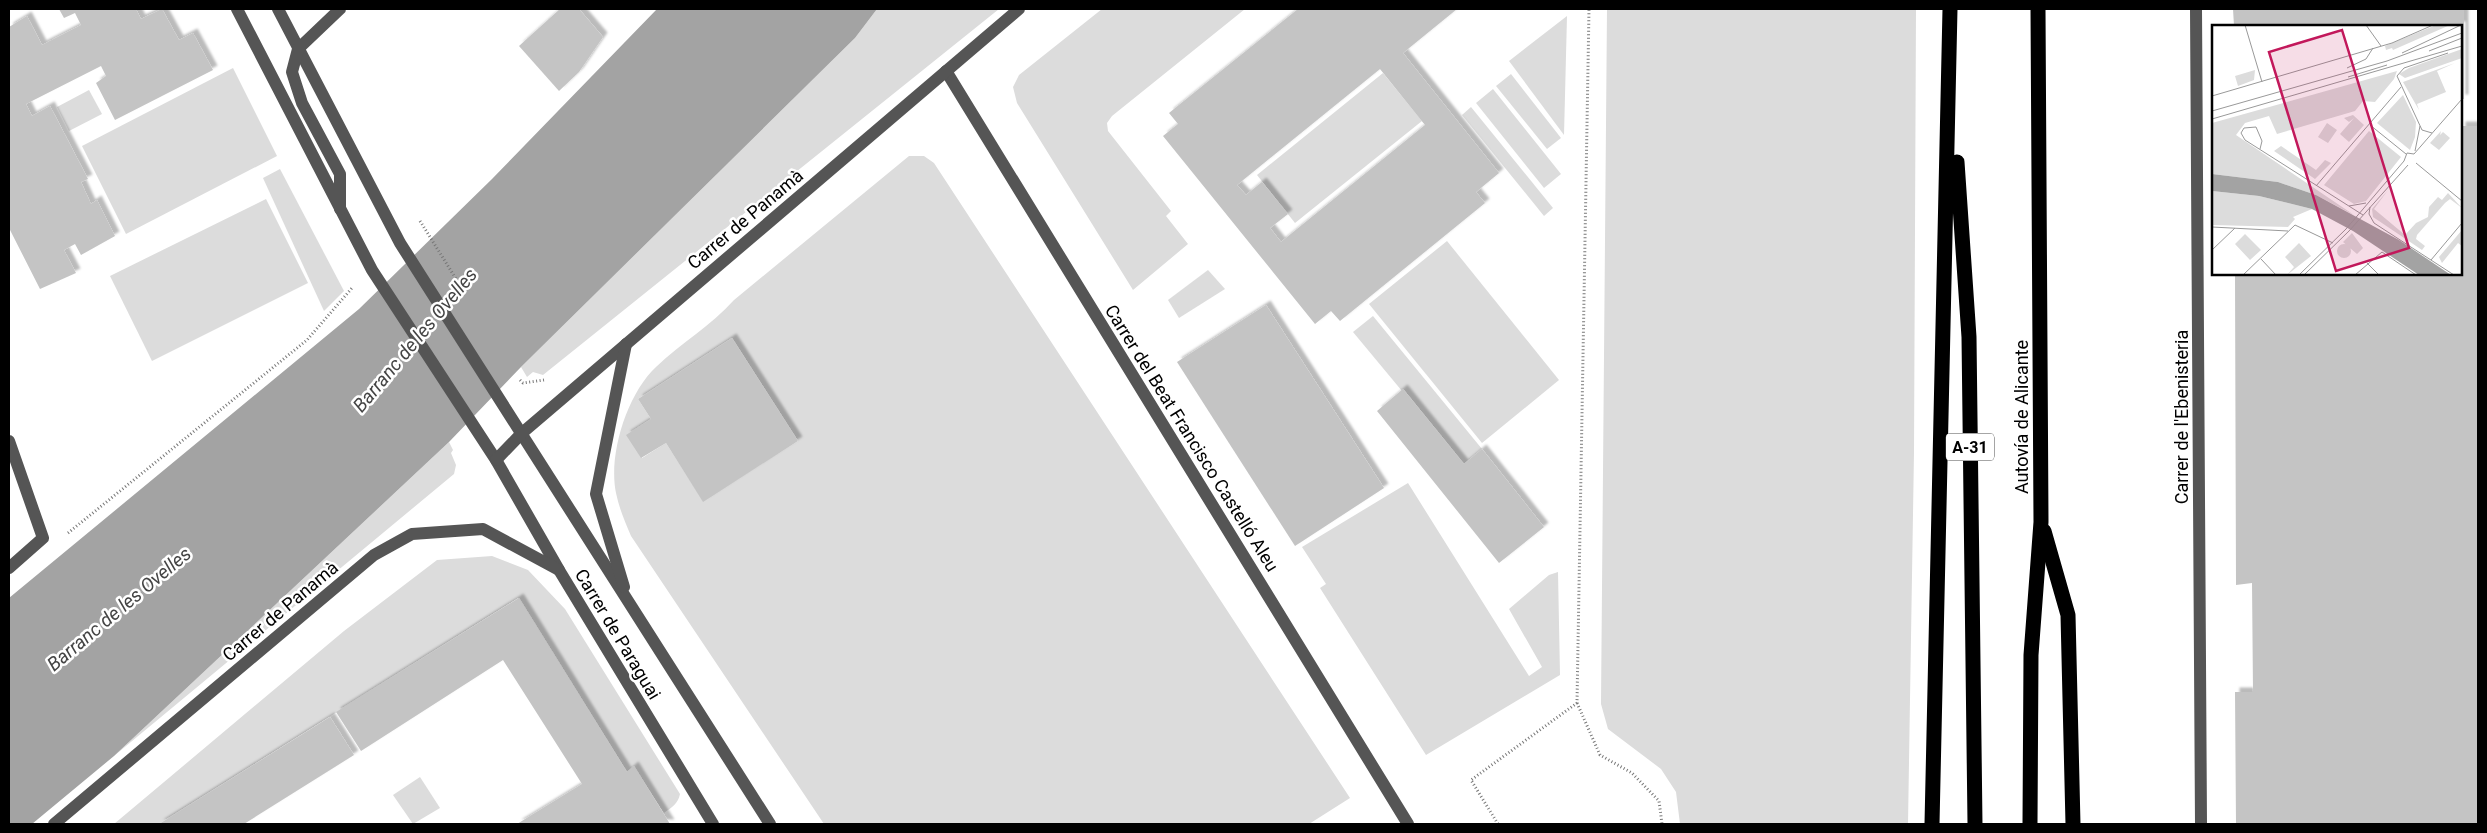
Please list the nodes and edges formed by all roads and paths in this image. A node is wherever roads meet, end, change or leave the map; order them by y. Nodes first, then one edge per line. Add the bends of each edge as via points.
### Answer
1 (238, 9) edge
2 (278, 9) edge
3 (340, 9) edge
4 (1020, 9) edge
5 (1589, 9) edge
6 (1950, 9) edge
7 (2038, 9) edge
8 (2196, 9) edge
9 (298, 49) junction
10 (1950, 70) junction
11 (946, 71) junction
12 (341, 212) junction
13 (415, 215) dead end
14 (428, 233) dead end
15 (354, 282) dead end
16 (626, 344) junction
17 (522, 433) junction
18 (9, 441) edge
19 (496, 460) junction
20 (2041, 522) junction
21 (43, 538) junction
22 (9, 568) edge
23 (559, 570) junction
24 (630, 604) junction
25 (1578, 703) junction
26 (54, 824) edge
27 (712, 824) edge
28 (770, 824) edge
29 (1408, 824) edge
30 (1498, 824) edge
31 (1662, 824) edge
32 (1932, 824) edge
33 (1975, 824) edge
34 (2030, 824) edge
35 (2073, 824) edge
36 (2201, 824) edge

1 - 12 street, Carrer de Paraguai
2 - 9 street, Carrer de Paraguai
3 - 9 street
4 - 11 street, Carrer de Panamà
5 - 25 path
6 - 10 highway, A-31
7 - 20 highway, Autovía de Alicante
8 - 36 street, Carrer de l'Ebenisteria
9 - 12 street via 292,72 302,103 340,174
9 - 17 street, Carrer de Paraguai via 400,243
10 - 32 highway
10 - 33 highway, A-31 via 1969,337
11 - 16 street, Carrer de Panamà
11 - 29 street, Carrer del Beat Francisco Castelló Aleu
12 - 19 street, Carrer de Paraguai via 372,270
13 - 14 path
15 - 21 path via 352,289 299,346 71,532
16 - 17 street, Carrer de Panamà
16 - 24 street, Carrer de Paraguai via 596,494
17 - 19 street, Carrer de Panamà
17 - 24 street, Carrer de Paraguai
18 - 21 street
19 - 23 street, Carrer de Paraguai
20 - 34 highway, Autovía de Alicante via 2031,655
20 - 35 highway via 2068,615
21 - 22 street
23 - 26 street, Carrer de Panamà via 483,529 412,534 374,555
23 - 27 street, Carrer de Paraguai
24 - 28 street, Carrer de Paraguai
25 - 30 path via 1471,780
25 - 31 path via 1600,755 1632,773 1659,801

